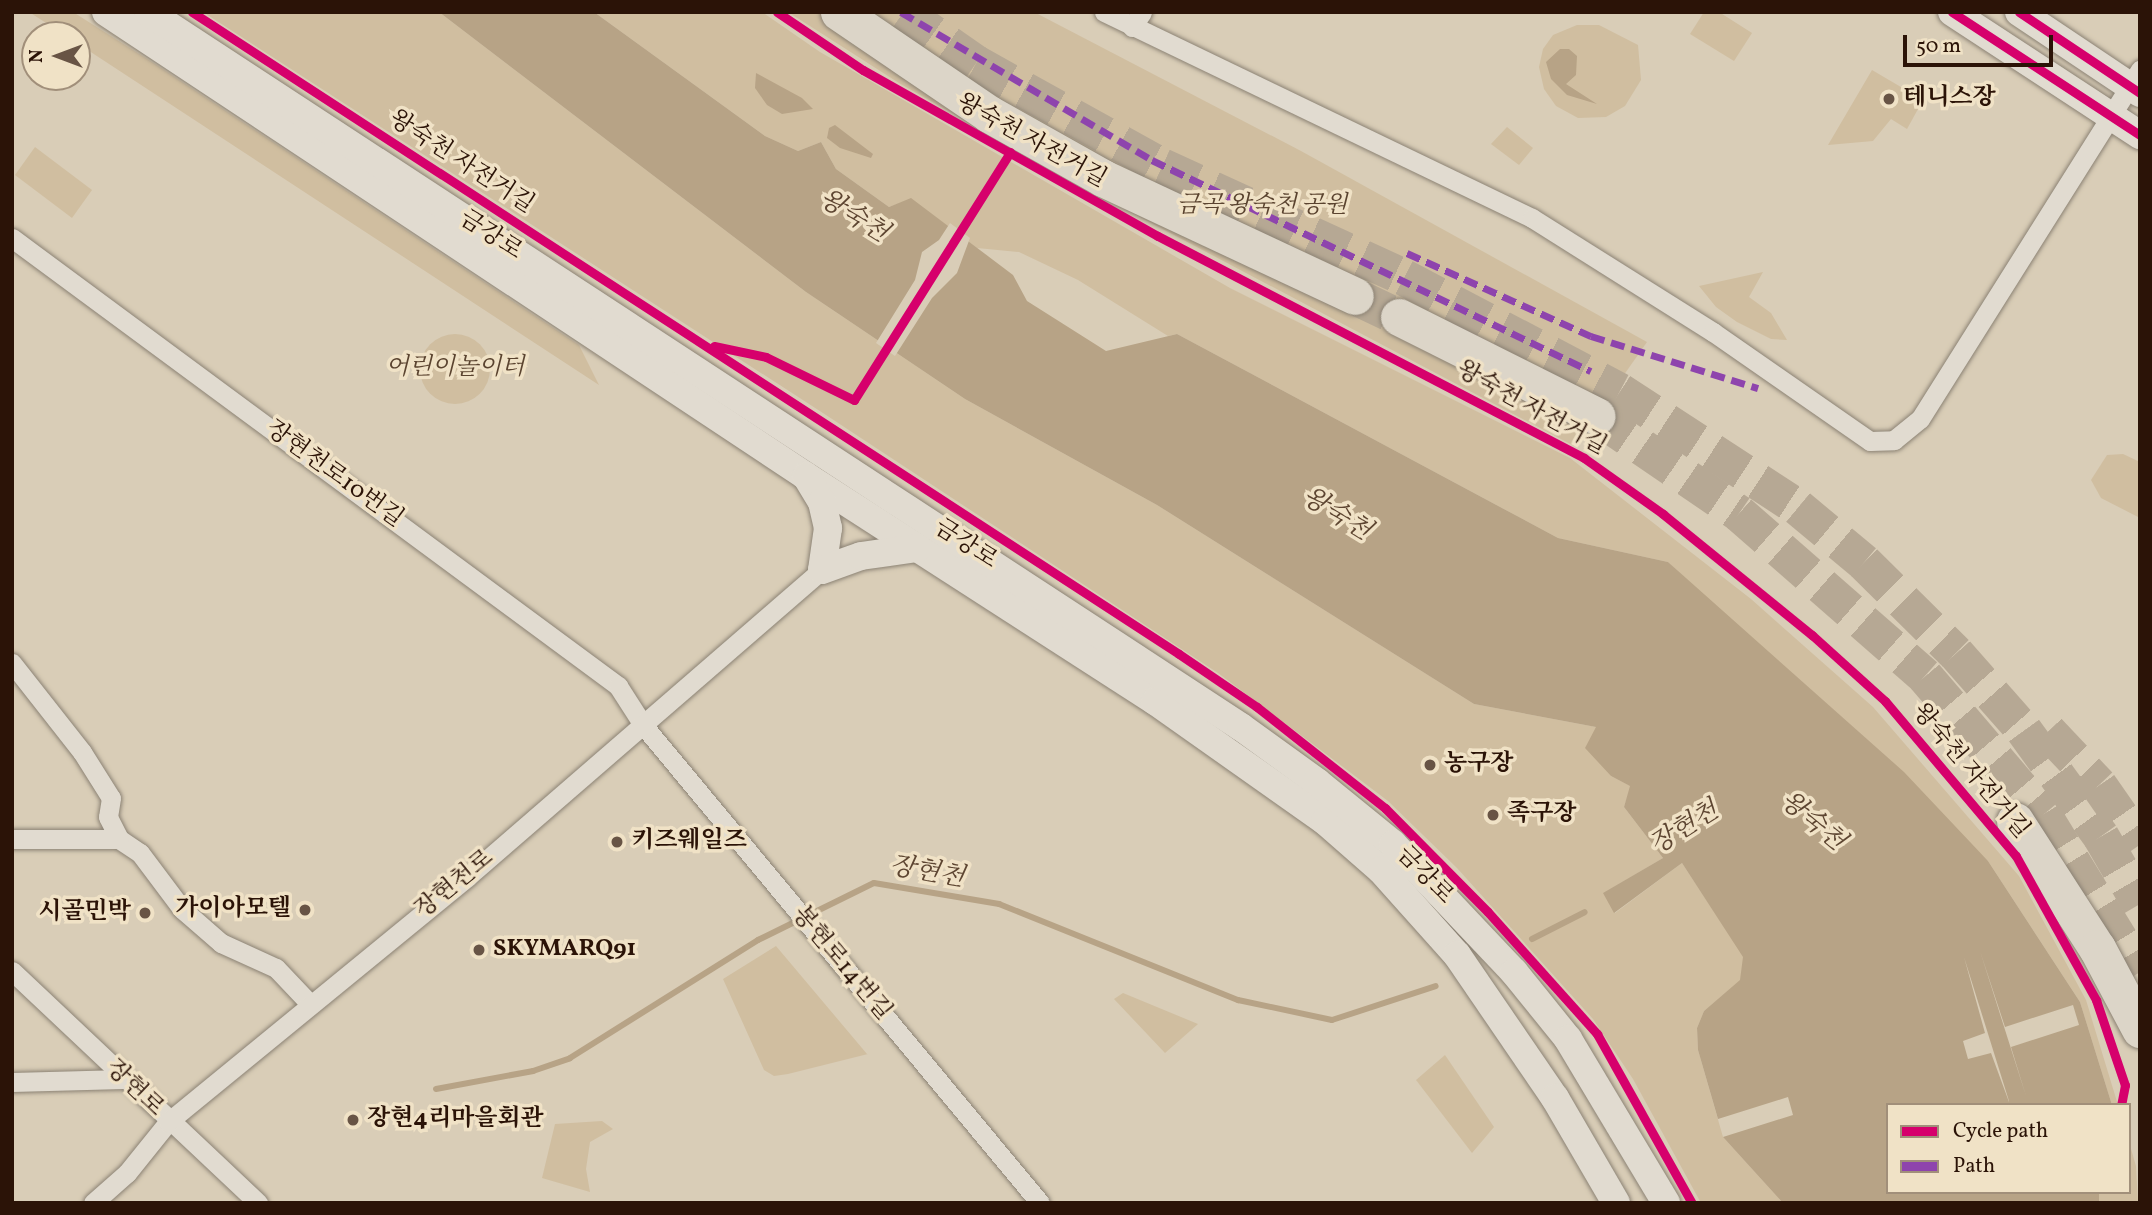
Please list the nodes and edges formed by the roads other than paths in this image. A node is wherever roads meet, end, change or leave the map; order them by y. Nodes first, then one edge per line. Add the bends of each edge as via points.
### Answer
1 (106, 12) edge
2 (148, 12) edge
3 (839, 12) edge
4 (1104, 12) edge
5 (1952, 12) edge
6 (2019, 12) edge
7 (1137, 20) edge
8 (2136, 83) edge
9 (2110, 115) junction
10 (2140, 135) edge
11 (12, 238) edge
12 (1355, 296) tunnel mouth
13 (1399, 317) tunnel mouth
14 (1597, 416) tunnel mouth
15 (806, 477) junction
16 (917, 548) junction
17 (822, 570) junction
18 (12, 663) edge
19 (643, 725) junction
20 (2015, 821) dead end
21 (12, 839) edge
22 (119, 839) junction
23 (12, 971) edge
24 (310, 1004) junction
25 (2140, 1029) edge
26 (123, 1079) junction
27 (12, 1082) edge
28 (168, 1122) junction
29 (93, 1203) edge
30 (258, 1203) edge
31 (1040, 1203) edge
32 (1616, 1203) edge
33 (1666, 1203) edge

1 - 15 main road, 금강로
2 - 33 main road, 금강로 via 1241,727 1393,844 1514,972 1568,1039
3 - 12 highway via 989,114 1103,178
4 - 7 street
5 - 9 main road
6 - 8 main road
7 - 9 street via 1532,218 1767,368 1870,441 1894,440 1920,419
8 - 9 street
9 - 10 main road
11 - 19 street, 장현천로10번길 via 618,687
13 - 14 highway
15 - 16 main road, 금강로
15 - 17 main road via 822,502 828,528
16 - 17 main road via 861,556
16 - 32 main road, 금강로 via 1154,701 1303,805 1381,870 1486,994
17 - 19 street, 장현천로
18 - 22 street via 82,752 111,798 108,817
19 - 24 street, 장현천로
19 - 31 street, 봉현로14번길
20 - 25 highway via 2097,948
21 - 22 street
22 - 24 street via 140,853 191,918 220,943 276,968
23 - 26 street, 장현로
24 - 28 street, 장현천로
26 - 27 street
26 - 28 street, 장현로
28 - 29 street, 장현천로 via 127,1173
28 - 30 street, 장현로

